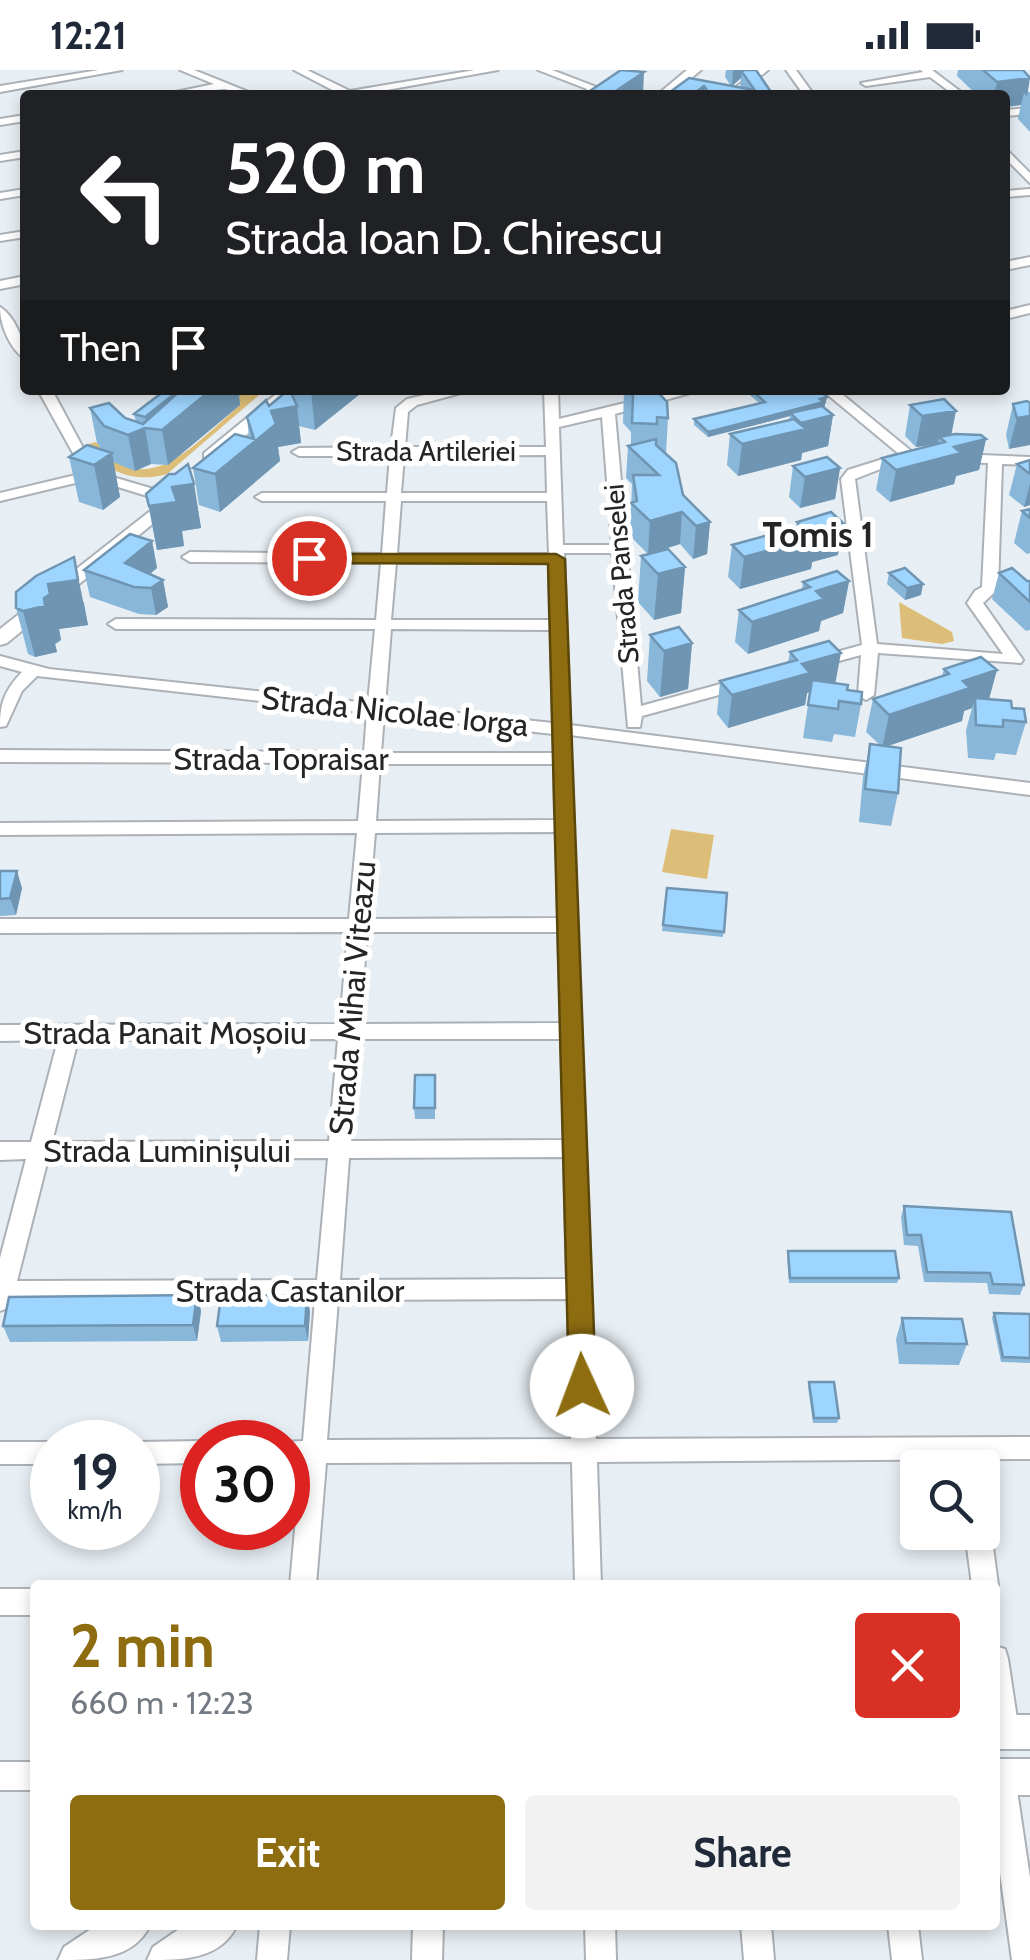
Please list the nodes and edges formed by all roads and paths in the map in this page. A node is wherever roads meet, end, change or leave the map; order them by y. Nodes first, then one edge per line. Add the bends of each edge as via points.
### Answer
1 (117, 70) edge
2 (185, 70) edge
3 (299, 70) edge
4 (493, 70) edge
5 (543, 70) edge
6 (696, 70) edge
7 (708, 70) edge
8 (763, 70) edge
9 (879, 70) edge
10 (84, 72) edge
11 (929, 72) edge
12 (898, 79) junction
13 (866, 84) dead end
14 (94, 85) dead end
15 (225, 85) junction
16 (0, 89) edge
17 (196, 90) edge
18 (238, 90) edge
19 (339, 90) edge
20 (371, 90) edge
21 (587, 90) edge
22 (670, 90) edge
23 (684, 90) edge
24 (738, 90) edge
25 (953, 90) edge
26 (1010, 157) edge
27 (1030, 180) edge
28 (0, 311) edge
29 (13, 333) edge
30 (47, 395) edge
31 (285, 395) edge
32 (298, 395) edge
33 (441, 395) edge
34 (551, 395) edge
35 (674, 395) edge
36 (835, 395) edge
37 (608, 411) junction
38 (552, 425) junction
39 (553, 450) junction
40 (397, 451) junction
41 (299, 452) dead end
42 (909, 455) junction
43 (926, 456) edge
44 (944, 457) edge
45 (995, 460) junction
46 (1030, 462) edge
47 (92, 476) junction
48 (0, 496) edge
49 (162, 496) junction
50 (262, 497) dead end
51 (554, 497) junction
52 (393, 498) junction
53 (618, 549) junction
54 (556, 554) junction
55 (190, 557) dead end
56 (388, 558) junction
57 (116, 624) dead end
58 (383, 625) junction
59 (558, 625) junction
60 (0, 628) edge
61 (0, 638) edge
62 (870, 648) junction
63 (0, 661) edge
64 (794, 669) edge
65 (32, 672) junction
66 (756, 679) edge
67 (866, 695) edge
68 (376, 709) junction
69 (633, 714) junction
70 (0, 722) edge
71 (562, 730) junction
72 (634, 737) junction
73 (0, 756) edge
74 (372, 758) junction
75 (562, 759) junction
76 (1030, 789) edge
77 (565, 826) junction
78 (366, 827) junction
79 (0, 829) edge
80 (358, 925) junction
81 (568, 925) junction
82 (0, 926) edge
83 (571, 1031) junction
84 (70, 1032) junction
85 (349, 1032) junction
86 (0, 1033) edge
87 (575, 1148) junction
88 (339, 1149) junction
89 (39, 1150) junction
90 (0, 1151) edge
91 (579, 1289) junction
92 (328, 1290) junction
93 (1, 1294) edge
94 (1030, 1448) edge
95 (584, 1451) junction
96 (310, 1452) edge
97 (314, 1452) junction
98 (0, 1453) edge
99 (30, 1453) edge
100 (1000, 1453) edge
101 (900, 1457) edge
102 (980, 1550) edge
103 (303, 1580) edge
104 (588, 1580) edge
105 (984, 1580) edge
106 (0, 1602) edge
107 (30, 1602) edge
108 (1000, 1683) edge
109 (1010, 1732) edge
110 (0, 1776) edge
111 (30, 1776) edge
112 (1009, 1777) edge
113 (124, 1930) edge
114 (211, 1930) edge
115 (274, 1930) edge
116 (428, 1930) edge
117 (600, 1930) edge
118 (756, 1930) edge
119 (903, 1930) edge
120 (77, 1960) edge
121 (166, 1960) edge
122 (272, 1960) edge
123 (427, 1960) edge
124 (601, 1960) edge
125 (759, 1960) edge
126 (907, 1960) edge
127 (1027, 1960) edge

1 - 10 street
2 - 15 street
3 - 19 street
4 - 20 street
5 - 21 street
6 - 22 main road
7 - 23 main road
8 - 24 street
9 - 12 street
10 - 14 street
10 - 16 street
11 - 12 street
11 - 25 street
12 - 13 street
15 - 17 street
15 - 18 street
26 - 27 street
28 - 29 street
30 - 47 street
31 - 49 main road
32 - 61 main road
33 - 40 street, Strada Mihai Viteazu via 401,410
34 - 38 street
35 - 37 street
36 - 42 street
37 - 38 street
37 - 53 street, Strada Panselei
38 - 39 street
39 - 40 street, Strada Artileriei
39 - 51 street
40 - 41 street, Strada Artileriei
40 - 52 street, Strada Mihai Viteazu
42 - 43 street
42 - 62 street via 848,479
44 - 45 street
45 - 46 street
45 - 62 street via 990,588 975,603 1014,660
47 - 48 street
47 - 49 street
49 - 60 main road
50 - 52 street
51 - 52 street
51 - 54 street
52 - 56 street, Strada Mihai Viteazu
53 - 54 street
53 - 69 street, Strada Panselei
54 - 56 street
54 - 59 street
55 - 56 street
56 - 58 street, Strada Mihai Viteazu
57 - 58 street
58 - 59 street
58 - 68 street, Strada Mihai Viteazu
59 - 71 street
62 - 64 street
62 - 67 street
63 - 65 street, Strada Nicolae Iorga
65 - 68 street, Strada Nicolae Iorga
65 - 70 street via 15,689
66 - 69 street
68 - 71 street, Strada Nicolae Iorga
68 - 74 street, Strada Mihai Viteazu
69 - 72 street, Strada Panselei
71 - 72 street, Strada Nicolae Iorga
71 - 75 street
72 - 76 street, Strada Nicolae Iorga
73 - 74 street, Strada Topraisar
74 - 75 street, Strada Topraisar
74 - 78 street, Strada Mihai Viteazu
75 - 77 street
77 - 78 street
77 - 81 street
78 - 79 street
78 - 80 street, Strada Mihai Viteazu
80 - 81 street
80 - 82 street
80 - 85 street, Strada Mihai Viteazu
81 - 83 street
83 - 85 street, Strada Panait Moșoiu
83 - 87 street
84 - 85 street, Strada Panait Moșoiu
84 - 86 street, Strada Panait Moșoiu
84 - 89 street
85 - 88 street, Strada Mihai Viteazu
87 - 88 street, Strada Luminișului
87 - 91 street
88 - 89 street, Strada Luminișului
88 - 92 street, Strada Mihai Viteazu
89 - 90 street, Strada Luminișului
89 - 93 street
91 - 92 street, Strada Castanilor
91 - 95 street
92 - 93 street, Strada Castanilor
92 - 97 street, Strada Mihai Viteazu
94 - 100 street
95 - 97 street
95 - 101 street
95 - 104 street
96 - 97 street
97 - 103 street, Strada Mihai Viteazu
98 - 99 street
102 - 105 street
106 - 107 street
108 - 109 street
110 - 111 street
112 - 127 street
113 - 120 main road
114 - 121 main road
115 - 122 street
116 - 123 street
117 - 124 street
118 - 125 street
119 - 126 street

